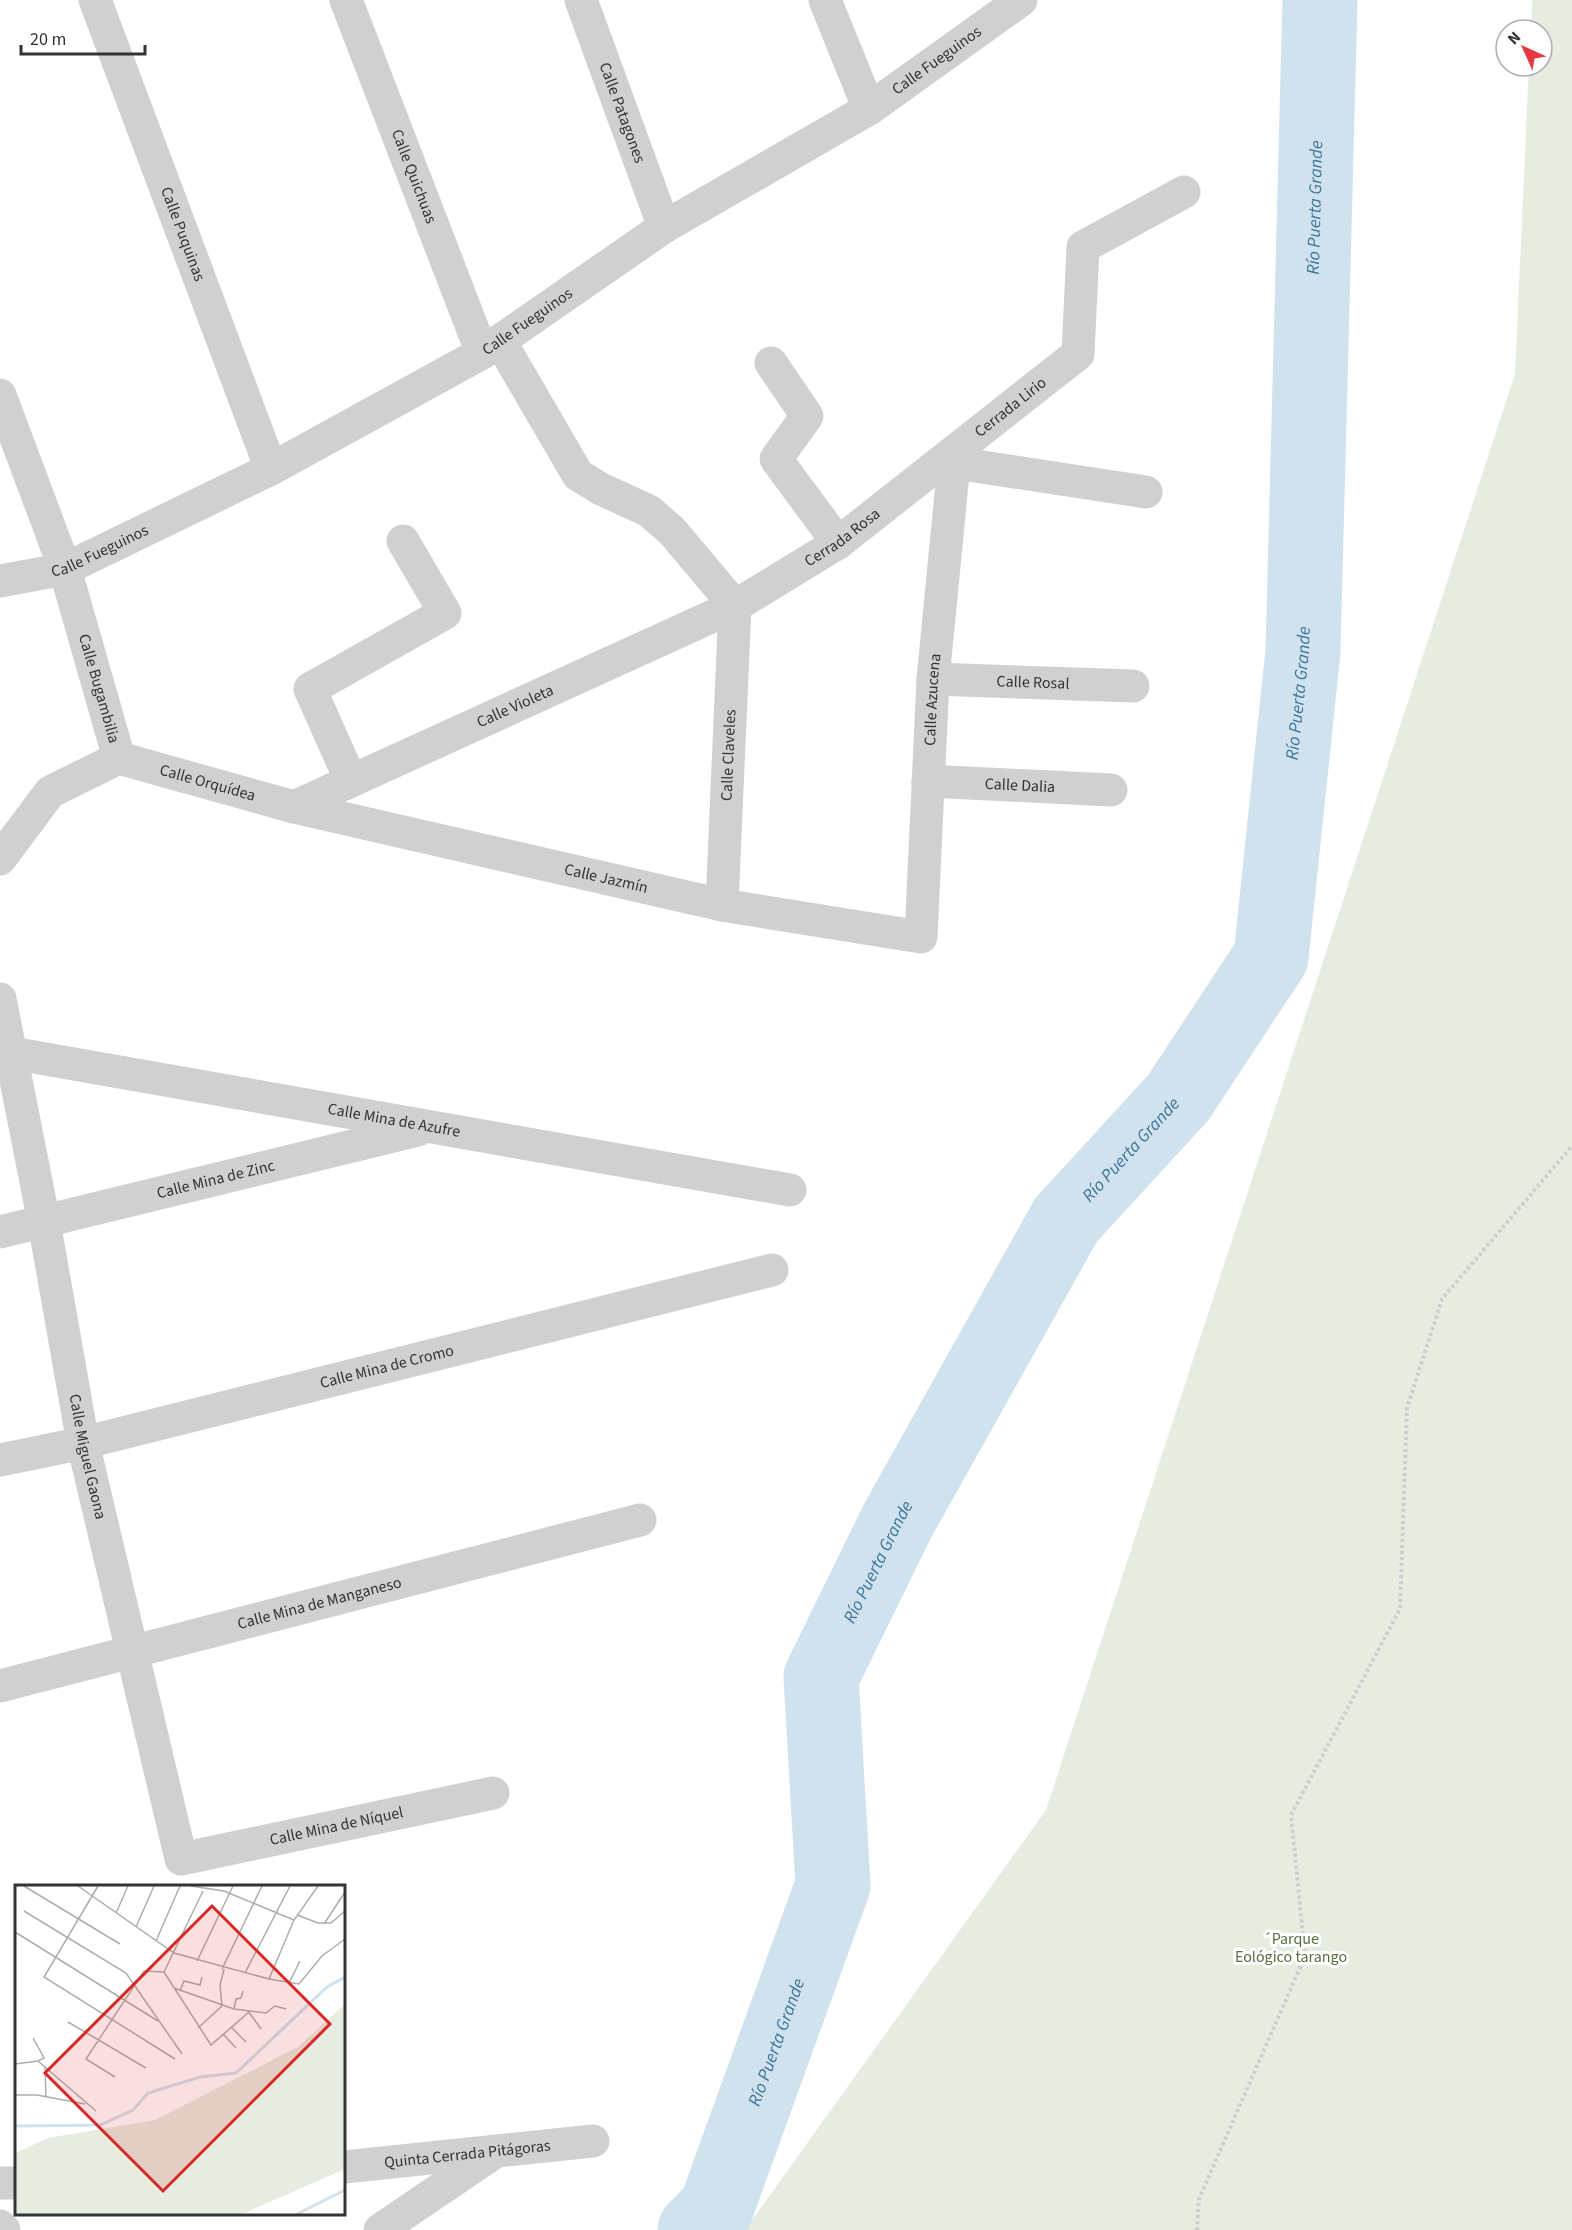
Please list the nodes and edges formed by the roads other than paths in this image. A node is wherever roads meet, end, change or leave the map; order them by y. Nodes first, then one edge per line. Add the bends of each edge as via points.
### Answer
1 (95, 0) edge
2 (346, 0) edge
3 (580, 0) edge
4 (825, 0) edge
5 (1021, 0) edge
6 (869, 109) junction
7 (1184, 192) dead end
8 (664, 227) junction
9 (491, 347) junction
10 (771, 363) dead end
11 (0, 395) edge
12 (948, 462) junction
13 (271, 469) junction
14 (1146, 492) dead end
15 (403, 541) dead end
16 (837, 543) junction
17 (64, 569) junction
18 (0, 581) edge
19 (735, 606) junction
20 (933, 679) junction
21 (1133, 686) dead end
22 (119, 758) junction
23 (351, 781) junction
24 (928, 781) junction
25 (1111, 790) dead end
26 (294, 807) junction
27 (0, 859) edge
28 (722, 904) junction
29 (921, 937) joint
30 (0, 999) edge
31 (5, 1052) edge
32 (432, 1127) junction
33 (790, 1190) dead end
34 (44, 1222) junction
35 (0, 1232) edge
36 (771, 1270) dead end
37 (83, 1443) junction
38 (0, 1460) edge
39 (640, 1520) dead end
40 (132, 1653) junction
41 (0, 1686) edge
42 (493, 1793) dead end
43 (181, 1859) joint
44 (593, 2140) dead end
45 (496, 2151) junction
46 (345, 2167) edge
47 (0, 2226) edge
48 (4, 2230) edge
49 (380, 2230) edge

1 - 13 street, Calle Puquinas
2 - 9 street, Calle Quichuas
3 - 8 street, Calle Patagones
4 - 6 street
5 - 6 street, Calle Fueguinos
6 - 8 street, Calle Fueguinos
7 - 12 street, Cerrada Lirio via 1083,247 1078,354
8 - 9 street, Calle Fueguinos
9 - 13 street, Calle Fueguinos
9 - 19 street, Calle Quichuas via 578,475 649,511 665,524
10 - 16 street via 807,416 776,459
11 - 17 street, Calle Bugambilia
12 - 14 street
12 - 16 street, Cerrada Rosa
12 - 20 street, Calle Azucena
13 - 17 street, Calle Fueguinos
15 - 23 street via 445,613 310,689
16 - 19 street, Cerrada Rosa
17 - 18 street, Calle Fueguinos
17 - 22 street, Calle Bugambilia
19 - 23 street, Calle Violeta
19 - 28 street, Calle Claveles
20 - 21 street, Calle Rosal
20 - 24 street, Calle Azucena
22 - 26 street, Calle Orquídea
22 - 27 street, Calle Bugambilia via 50,792
23 - 26 street, Calle Violeta
24 - 25 street, Calle Dalia
24 - 29 street, Calle Azucena
26 - 28 street, Calle Jazmín
28 - 29 street, Calle Jazmín
30 - 31 street
31 - 32 street, Calle Mina de Azufre
31 - 34 street, Calle Miguel Gaona
32 - 33 street, Calle Mina de Azufre
32 - 34 street, Calle Mina de Zinc
34 - 35 street, Calle Mina de Zinc
34 - 37 street, Calle Miguel Gaona
36 - 37 street, Calle Mina de Cromo
37 - 38 street, Calle Mina de Cromo
37 - 40 street, Calle Miguel Gaona
39 - 40 street, Calle Mina de Manganeso
40 - 41 street, Calle Mina de Manganeso
40 - 43 street, Calle Miguel Gaona
42 - 43 street, Calle Mina de Níquel
44 - 45 street, Quinta Cerrada Pitágoras
45 - 46 street, Quinta Cerrada Pitágoras
45 - 49 street
47 - 48 street

